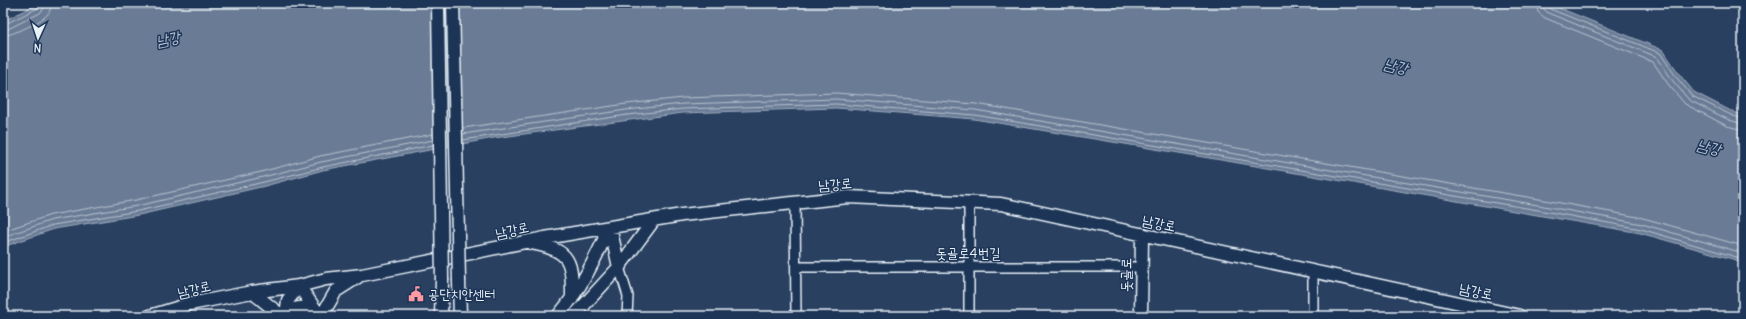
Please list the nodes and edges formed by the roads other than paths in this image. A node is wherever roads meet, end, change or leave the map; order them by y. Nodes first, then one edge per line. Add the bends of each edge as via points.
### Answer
1 (438, 3) edge
2 (453, 3) edge
3 (795, 203) junction
4 (969, 203) junction
5 (654, 220) junction
6 (610, 227) junction
7 (1142, 234) junction
8 (526, 242) junction
9 (1142, 266) junction
10 (619, 267) junction
11 (796, 267) junction
12 (969, 267) junction
13 (1313, 272) junction
14 (362, 275) junction
15 (299, 286) junction
16 (252, 292) junction
17 (572, 300) junction
18 (460, 301) junction
19 (1486, 312) edge
20 (440, 314) edge
21 (285, 315) edge
22 (150, 316) edge
23 (316, 316) edge
24 (320, 316) edge
25 (325, 316) edge
26 (460, 316) edge
27 (464, 316) edge
28 (558, 316) edge
29 (574, 316) edge
30 (627, 316) edge
31 (796, 316) edge
32 (969, 316) edge
33 (1141, 316) edge
34 (1313, 316) edge
35 (1520, 316) edge

1 - 20 street, bridge via 442,280
2 - 18 street, bridge
3 - 4 street, 남강로 via 848,197
3 - 5 street, 남강로
3 - 11 street
4 - 7 street, 남강로 via 1001,204
4 - 12 street
5 - 6 street, 남강로
5 - 10 street
6 - 8 street, 남강로
6 - 10 street
6 - 17 street via 590,270
7 - 9 street, 돗골로
7 - 13 street, 남강로
8 - 14 street, 남강로
8 - 17 street via 545,245 563,253 571,267
9 - 12 street, 돗골로4번길
9 - 33 street, 돗골로
10 - 29 street
10 - 30 street via 628,296
11 - 12 street, 돗골로4번길
11 - 31 street
12 - 32 street
13 - 19 street, 남강로
13 - 34 street
14 - 15 street, 남강로 via 326,279
14 - 25 street via 336,291 325,310
15 - 16 street, 남강로
15 - 21 street via 288,300
15 - 24 street
16 - 21 street
16 - 22 street, 남강로 via 190,304
17 - 28 street
18 - 26 street
18 - 27 street
19 - 35 street, 남강로
21 - 23 street via 296,307 306,308

